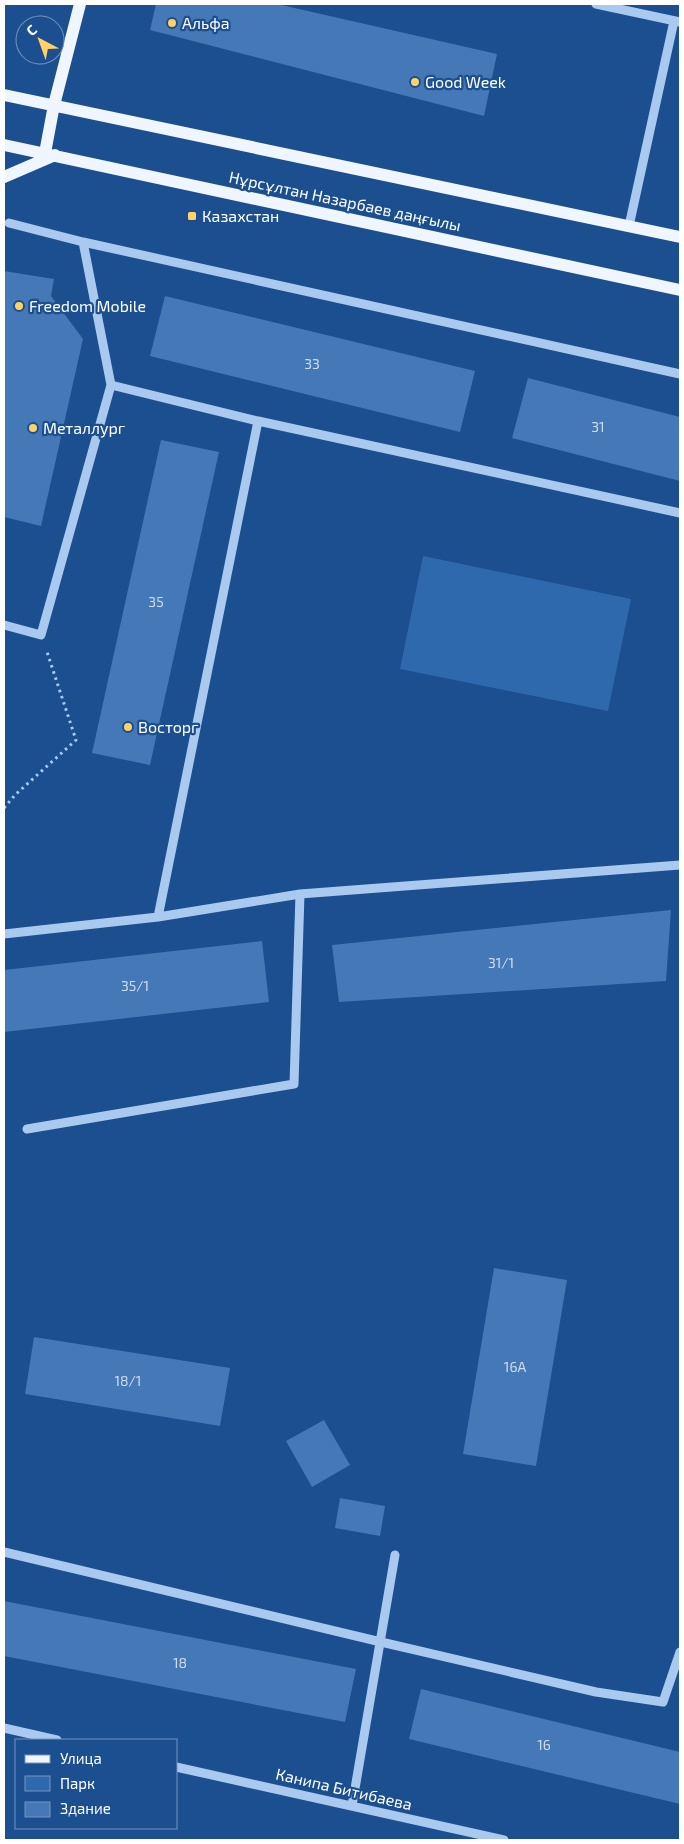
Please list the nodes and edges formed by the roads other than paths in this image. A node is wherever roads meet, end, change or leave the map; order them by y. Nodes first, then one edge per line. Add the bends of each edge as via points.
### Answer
1 (80, 4) edge
2 (596, 4) edge
3 (677, 21) edge
4 (4, 94) edge
5 (54, 105) junction
6 (4, 145) edge
7 (50, 154) junction
8 (4, 177) edge
9 (8, 223) dead end
10 (629, 226) junction
11 (680, 237) edge
12 (83, 242) junction
13 (680, 290) edge
14 (680, 374) edge
15 (111, 385) junction
16 (258, 421) junction
17 (680, 513) edge
18 (4, 625) edge
19 (680, 865) edge
20 (300, 894) junction
21 (158, 917) junction
22 (4, 934) edge
23 (27, 1129) dead end
24 (4, 1552) edge
25 (396, 1555) dead end
26 (381, 1642) junction
27 (680, 1652) edge
28 (4, 1728) edge
29 (53, 1739) edge
30 (178, 1767) edge
31 (352, 1806) junction
32 (467, 1836) edge
33 (504, 1840) edge

1 - 5 main road
2 - 3 street
3 - 10 street
4 - 5 main road, Нұрсұлтан Назарбаев даңғылы
5 - 7 main road
5 - 10 main road, Нұрсұлтан Назарбаев даңғылы
6 - 7 main road, Нұрсұлтан Назарбаев даңғылы
7 - 8 main road
7 - 13 main road, Нұрсұлтан Назарбаев даңғылы
9 - 12 street
10 - 11 main road, Нұрсұлтан Назарбаев даңғылы
12 - 14 street
12 - 15 street
15 - 16 street
15 - 18 street via 42,635
16 - 17 street
16 - 21 street
19 - 20 street
20 - 21 street
20 - 23 street via 294,1084
21 - 22 street
24 - 26 street
25 - 26 street
26 - 27 street via 596,1692 663,1702
26 - 31 street
28 - 29 street
30 - 31 street, Канипа Битибаева
31 - 32 street, Канипа Битибаева
32 - 33 street, Канипа Битибаева

